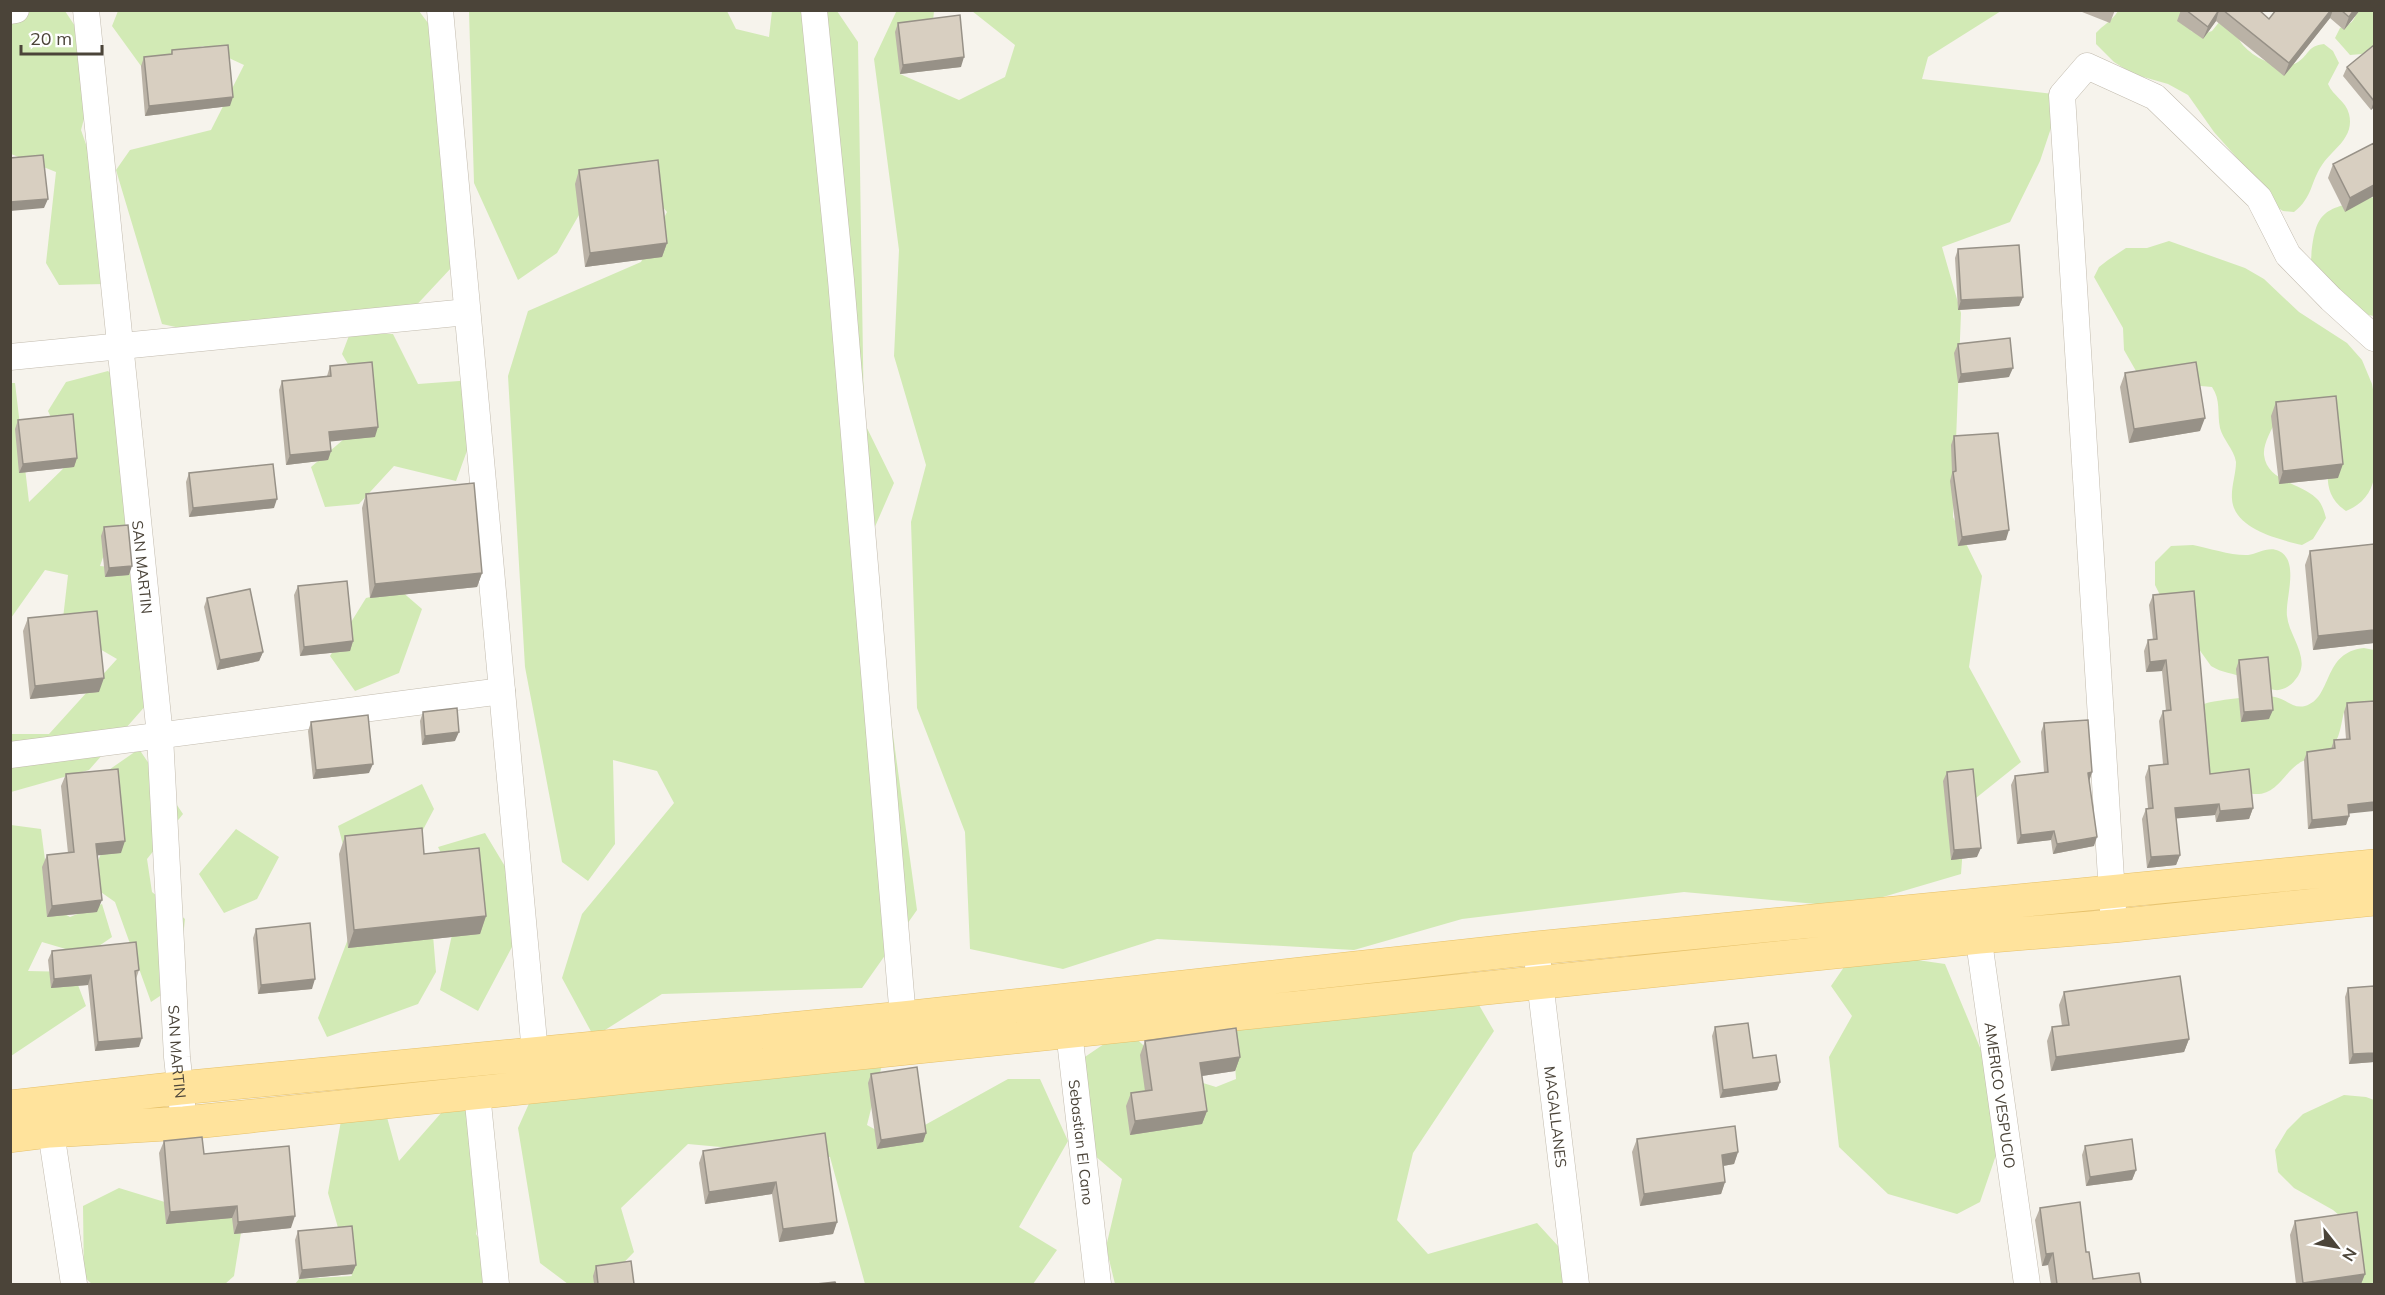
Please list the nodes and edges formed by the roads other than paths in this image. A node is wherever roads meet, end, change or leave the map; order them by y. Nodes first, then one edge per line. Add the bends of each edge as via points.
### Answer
1 (16, 10) edge
2 (86, 10) edge
3 (440, 10) edge
4 (814, 10) edge
5 (10, 11) edge
6 (467, 312) junction
7 (2374, 338) edge
8 (120, 347) junction
9 (10, 357) edge
10 (502, 691) junction
11 (160, 736) junction
12 (10, 755) edge
13 (2374, 866) edge
14 (2113, 890) junction
15 (2374, 899) edge
16 (1974, 905) junction
17 (2114, 927) junction
18 (1979, 937) junction
19 (1536, 948) junction
20 (1540, 983) junction
21 (1068, 1015) junction
22 (903, 1018) junction
23 (535, 1053) junction
24 (180, 1088) junction
25 (477, 1093) junction
26 (10, 1107) edge
27 (48, 1117) junction
28 (184, 1124) junction
29 (10, 1136) edge
30 (74, 1284) edge
31 (496, 1284) edge
32 (1098, 1284) edge
33 (1575, 1284) edge
34 (2027, 1284) edge

1 - 5 street
2 - 8 street, SAN MARTIN
3 - 6 street
4 - 22 street via 841,280
6 - 8 street
6 - 10 street
7 - 14 street via 2288,255 2259,198 2155,97 2087,66 2062,95
8 - 9 street
8 - 11 street, SAN MARTIN
10 - 11 street
10 - 23 street
11 - 12 street
11 - 24 street, SAN MARTIN
13 - 14 main road
14 - 16 main road
14 - 17 street
15 - 17 main road
16 - 18 street, AMERICO VESPUCIO
16 - 19 main road
17 - 18 main road
18 - 20 main road
18 - 34 street, AMERICO VESPUCIO
19 - 20 street, MAGALLANES
19 - 21 main road
20 - 21 main road
20 - 33 street, MAGALLANES
21 - 22 main road
21 - 25 main road
21 - 32 street, Sebastian El Cano
22 - 23 main road
23 - 24 main road
24 - 27 main road
24 - 28 street, SAN MARTIN
25 - 28 main road
25 - 31 street
26 - 27 main road
27 - 28 main road
27 - 29 main road
27 - 30 street

